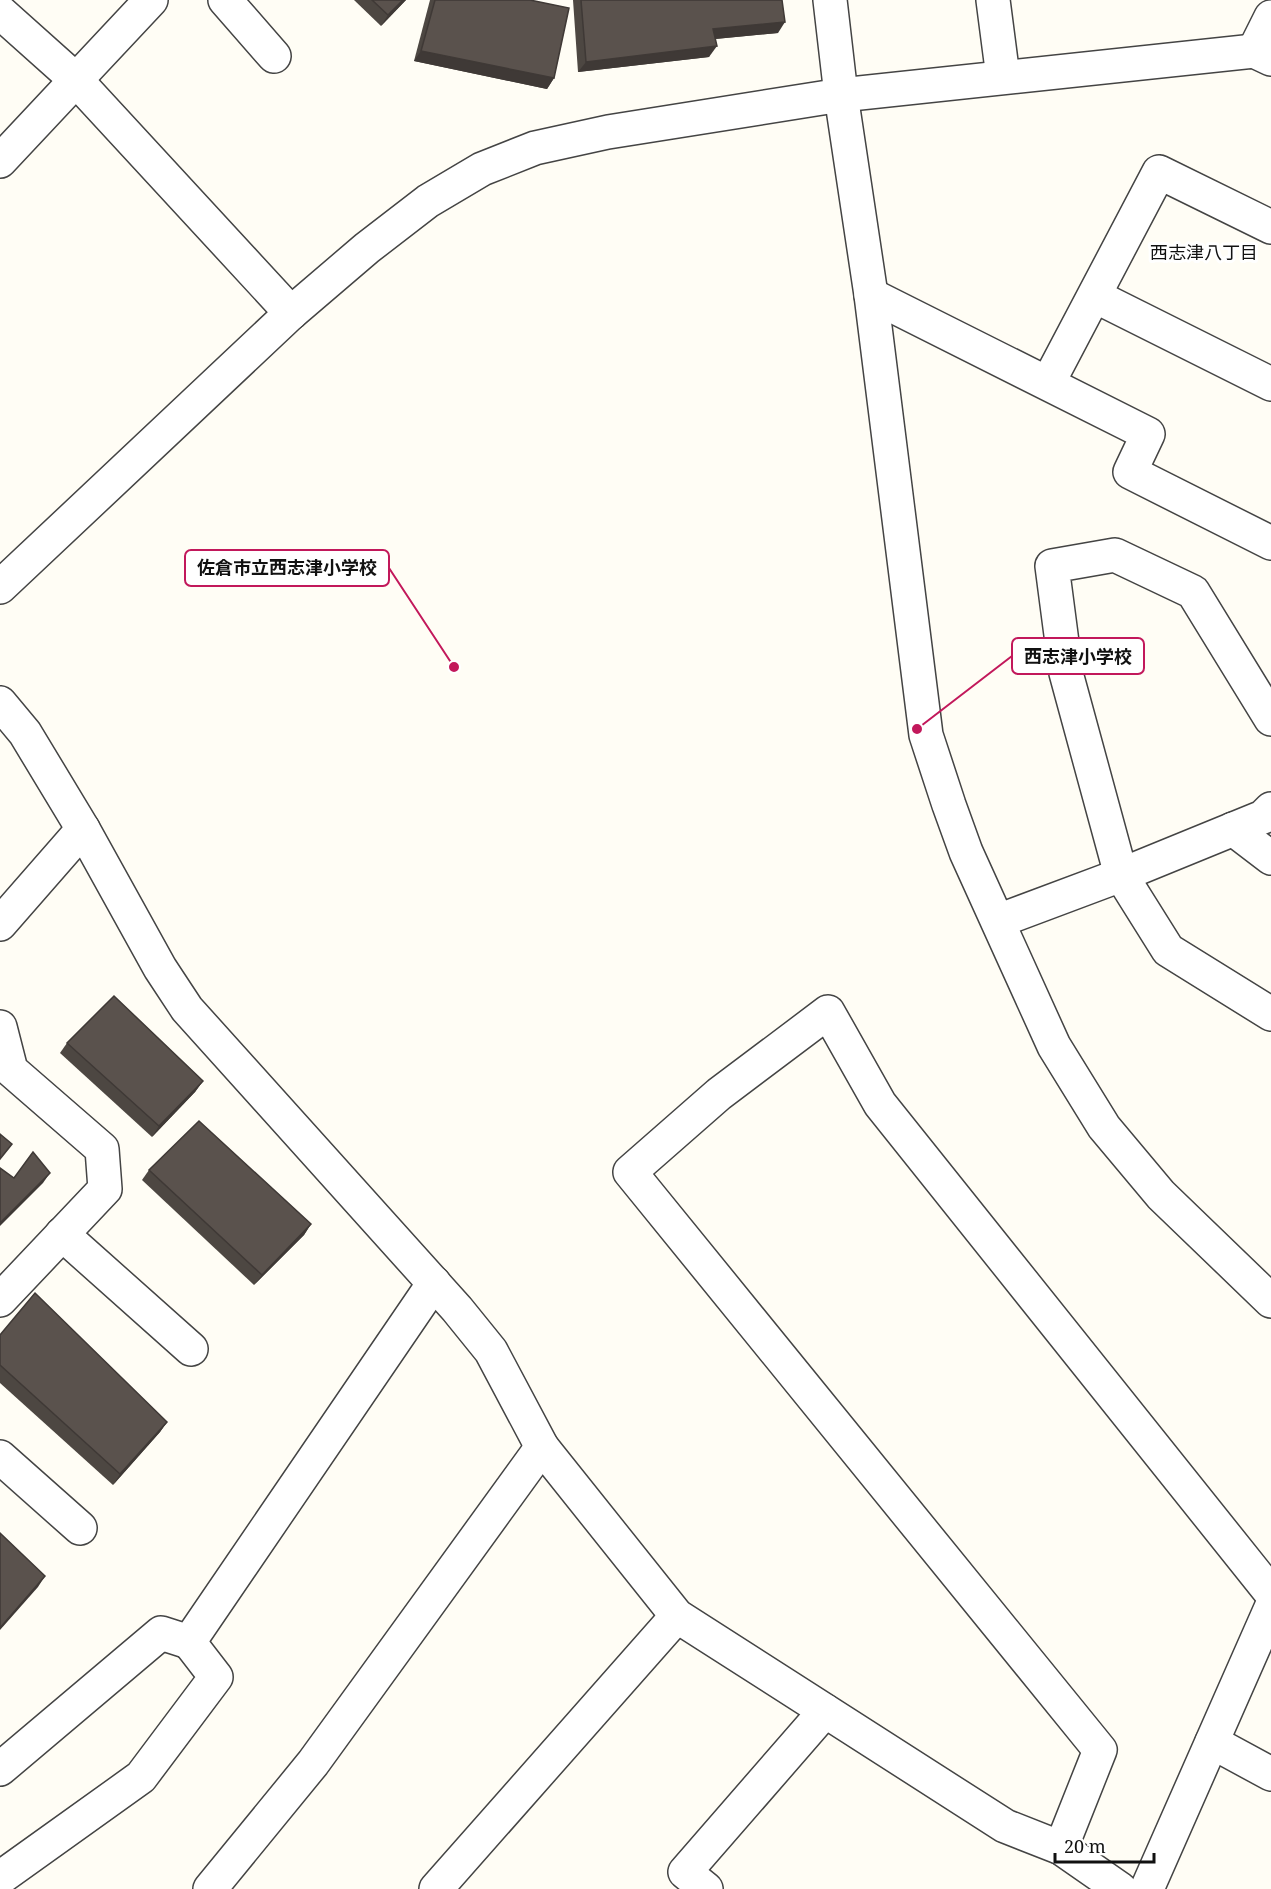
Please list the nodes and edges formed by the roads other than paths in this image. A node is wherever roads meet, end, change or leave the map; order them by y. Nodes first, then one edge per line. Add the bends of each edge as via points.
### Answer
1 (151, 0) edge
2 (225, 0) edge
3 (830, 0) edge
4 (993, 0) edge
5 (0, 12) edge
6 (1271, 17) edge
7 (1263, 55) edge
8 (274, 56) dead end
9 (1002, 77) junction
10 (76, 80) junction
11 (841, 95) junction
12 (0, 161) edge
13 (1271, 227) edge
14 (871, 295) junction
15 (1095, 296) junction
16 (291, 313) junction
17 (1048, 382) junction
18 (1271, 384) edge
19 (1271, 543) edge
20 (0, 587) edge
21 (0, 703) edge
22 (1271, 718) edge
23 (1271, 809) edge
24 (83, 829) junction
25 (1233, 829) junction
26 (1271, 858) edge
27 (1121, 875) junction
28 (998, 921) junction
29 (0, 924) edge
30 (1271, 1014) edge
31 (0, 1028) edge
32 (62, 1234) junction
33 (434, 1283) junction
34 (0, 1300) edge
35 (1271, 1301) edge
36 (191, 1350) dead end
37 (542, 1447) junction
38 (0, 1457) edge
39 (80, 1528) dead end
40 (1271, 1593) edge
41 (1271, 1608) edge
42 (677, 1616) junction
43 (189, 1642) junction
44 (825, 1711) junction
45 (1212, 1742) junction
46 (0, 1769) edge
47 (1271, 1774) edge
48 (1061, 1848) junction
49 (0, 1878) edge
50 (210, 1889) edge
51 (436, 1889) edge
52 (706, 1889) edge
53 (1120, 1889) edge
54 (1147, 1889) edge

1 - 10 street
2 - 8 street
3 - 11 street
4 - 9 street
5 - 10 street
6 - 7 street
7 - 9 street
9 - 11 street
10 - 12 street
10 - 16 street
11 - 14 street
11 - 16 street via 535,147 482,169 428,201
13 - 15 street via 1159,171
14 - 17 street
14 - 28 street via 926,735 966,852
15 - 17 street
15 - 18 street
16 - 20 street
17 - 19 street via 1148,434 1130,472
21 - 24 street via 25,733
22 - 27 street via 1193,592 1115,555 1052,566 1066,673
23 - 25 street via 1263,817
24 - 29 street
24 - 33 street via 187,1009
25 - 26 street
25 - 27 street
27 - 28 street
27 - 30 street via 1168,950
28 - 35 street via 1054,1046 1104,1127 1161,1195
31 - 32 street via 12,1070 102,1149 105,1189
32 - 34 street
32 - 36 street
33 - 37 street via 490,1351
33 - 43 street
37 - 42 street
37 - 50 street via 313,1763
38 - 39 street
40 - 48 street via 880,1104 828,1012 719,1094 630,1172 1100,1750
41 - 45 street
42 - 44 street
42 - 51 street
43 - 46 street via 161,1633
43 - 49 street via 216,1677 141,1777
44 - 48 street via 1005,1826
44 - 52 street via 685,1872
45 - 47 street
45 - 54 street
48 - 53 street

